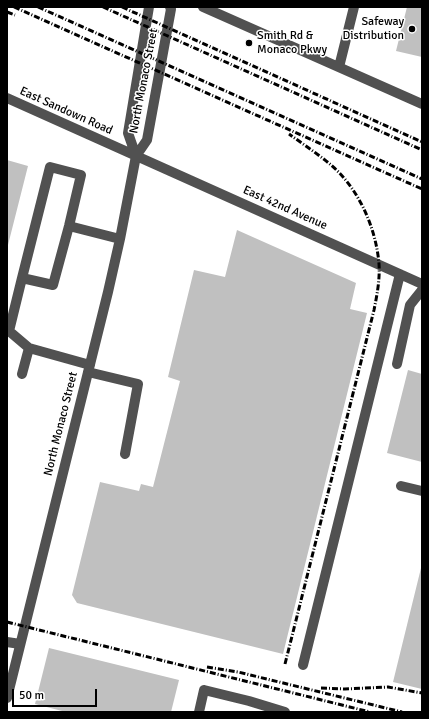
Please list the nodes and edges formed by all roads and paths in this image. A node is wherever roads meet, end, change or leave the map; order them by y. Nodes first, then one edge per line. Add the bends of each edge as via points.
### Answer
1 (149, 7) edge
2 (170, 7) edge
3 (203, 7) edge
4 (354, 7) edge
5 (339, 67) junction
6 (7, 98) edge
7 (422, 104) edge
8 (136, 156) junction
9 (69, 226) junction
10 (120, 239) junction
11 (400, 274) junction
12 (22, 278) junction
13 (422, 284) edge
14 (422, 290) edge
15 (8, 334) edge
16 (29, 348) junction
17 (397, 364) dead end
18 (89, 369) junction
19 (22, 374) dead end
20 (125, 454) dead end
21 (401, 486) dead end
22 (422, 491) edge
23 (7, 642) edge
24 (20, 644) junction
25 (303, 665) dead end
26 (7, 698) edge
27 (198, 712) edge
28 (285, 712) edge

1 - 8 street, North Monaco Street via 128,133
2 - 8 street, North Monaco Street via 147,140
3 - 5 street
4 - 5 street
5 - 7 street
6 - 8 street, East Sandown Road
8 - 10 street, North Monaco Street
8 - 11 street, East 42nd Avenue
9 - 10 street
9 - 12 street via 53,285
9 - 12 street via 80,175 50,167
10 - 18 street, North Monaco Street
11 - 13 street, East 42nd Avenue
11 - 25 street
12 - 15 street
14 - 17 street via 410,305
15 - 16 street
16 - 18 street
16 - 19 street
18 - 20 street via 138,384
18 - 24 street, North Monaco Street
21 - 22 street
23 - 24 street
24 - 26 street, North Monaco Street
27 - 28 street via 204,690

